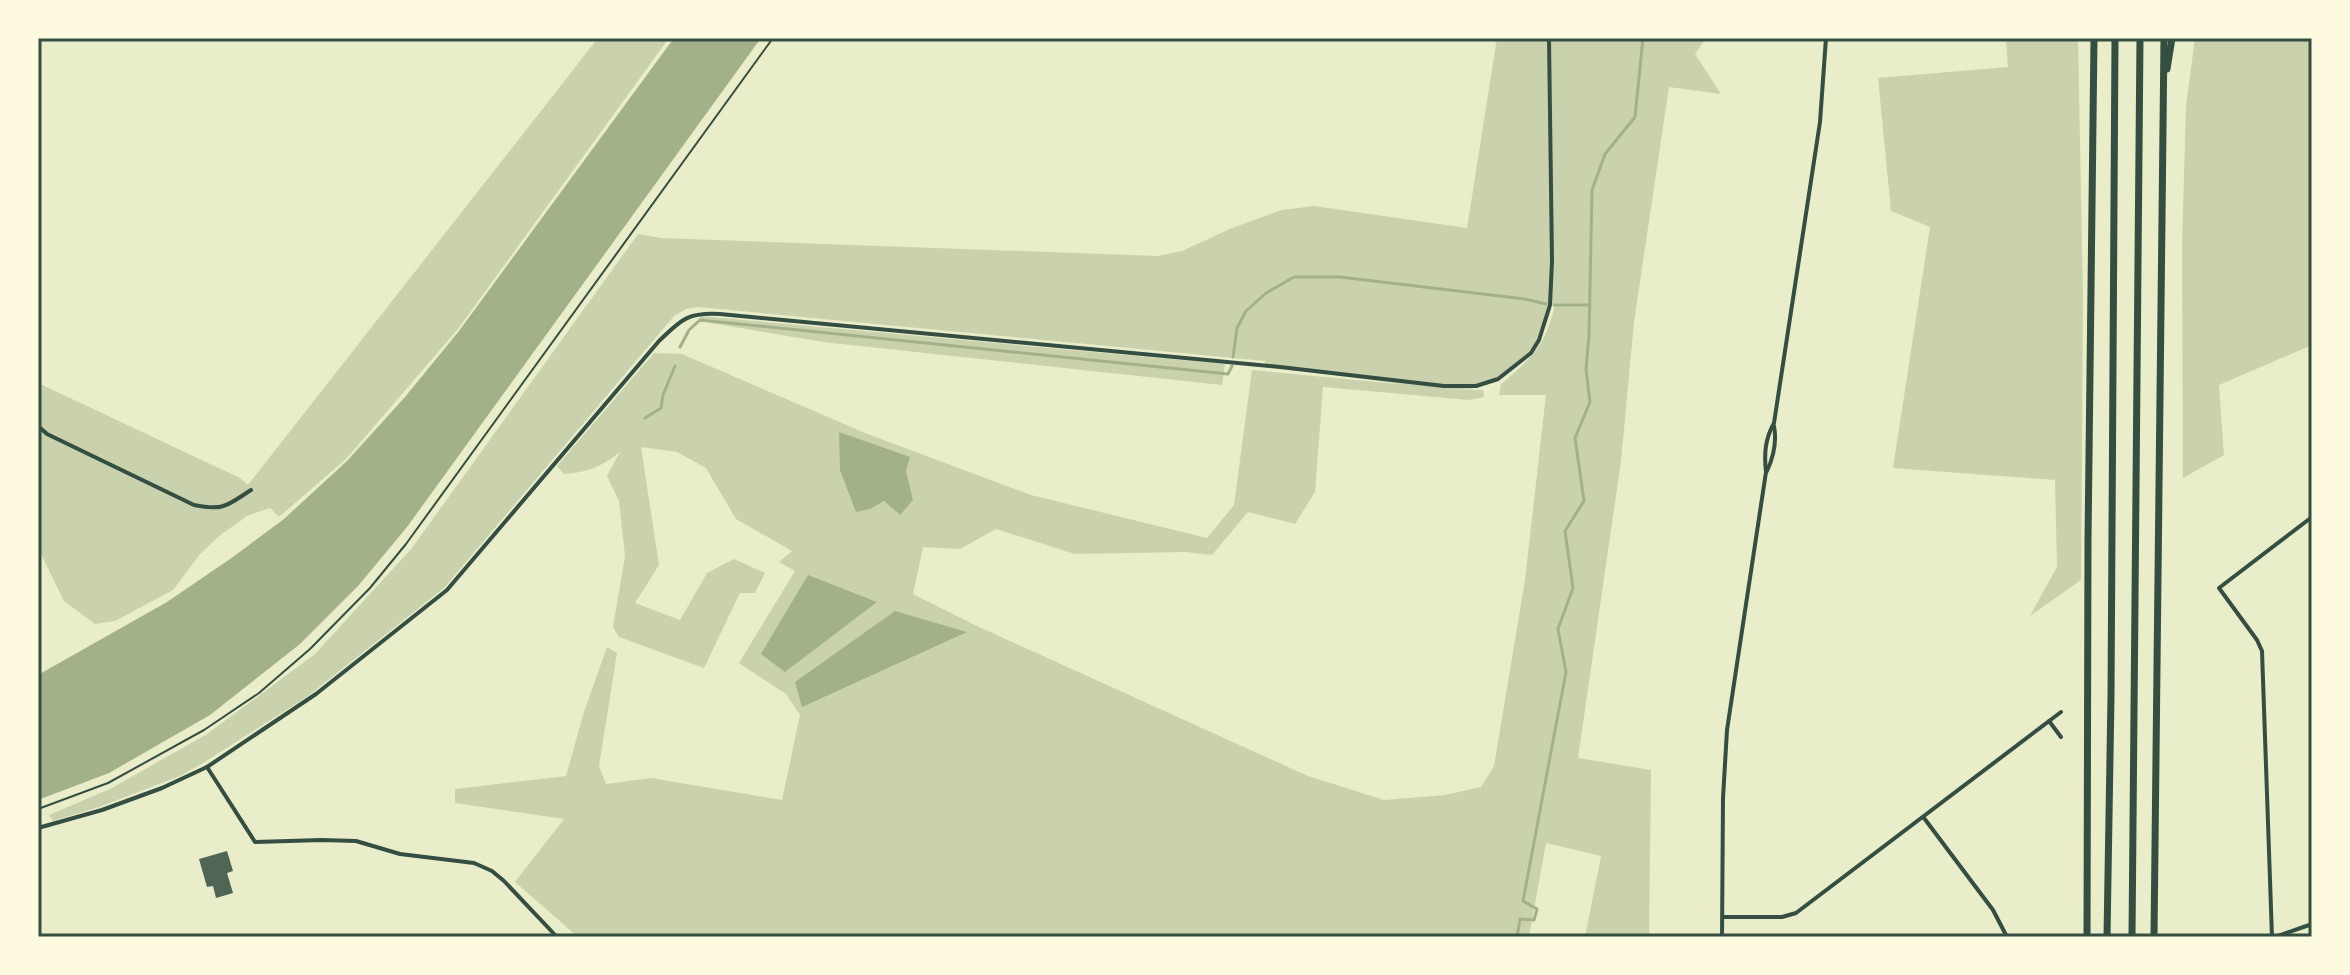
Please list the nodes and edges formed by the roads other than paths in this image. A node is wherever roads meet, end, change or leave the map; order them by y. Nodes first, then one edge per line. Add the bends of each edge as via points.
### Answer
1 (1549, 38) edge
2 (1826, 38) edge
3 (2094, 38) edge
4 (2115, 38) edge
5 (2140, 38) edge
6 (2164, 38) edge
7 (2172, 38) edge
8 (2163, 90) junction
9 (1774, 423) junction
10 (38, 426) edge
11 (1766, 472) junction
12 (251, 490) dead end
13 (2312, 517) edge
14 (2061, 712) dead end
15 (2049, 721) junction
16 (2061, 737) dead end
17 (207, 767) junction
18 (1923, 818) junction
19 (38, 828) edge
20 (1723, 917) junction
21 (2312, 924) edge
22 (557, 937) edge
23 (1722, 937) edge
24 (2007, 937) edge
25 (2087, 937) edge
26 (2107, 937) edge
27 (2132, 937) edge
28 (2154, 937) edge
29 (2273, 937) edge

1 - 17 street via 1550,305 1531,353 1498,379 1476,386 1444,386 735,315 689,315 659,341 447,590 316,694
2 - 9 street via 1820,122
3 - 25 highway
4 - 26 highway
5 - 27 highway
6 - 8 highway
7 - 8 highway
8 - 28 highway
9 - 11 street via 1767,435
9 - 11 street via 1774,457
10 - 12 street via 194,505 215,509
11 - 20 street via 1727,730
13 - 29 street via 2219,588 2262,651
14 - 15 street
15 - 16 street
15 - 18 street
17 - 19 street via 117,805
17 - 22 street via 255,842 356,841 400,854 474,863 504,881
18 - 20 street via 1796,913
18 - 24 street via 1993,910
20 - 23 street
21 - 29 street

